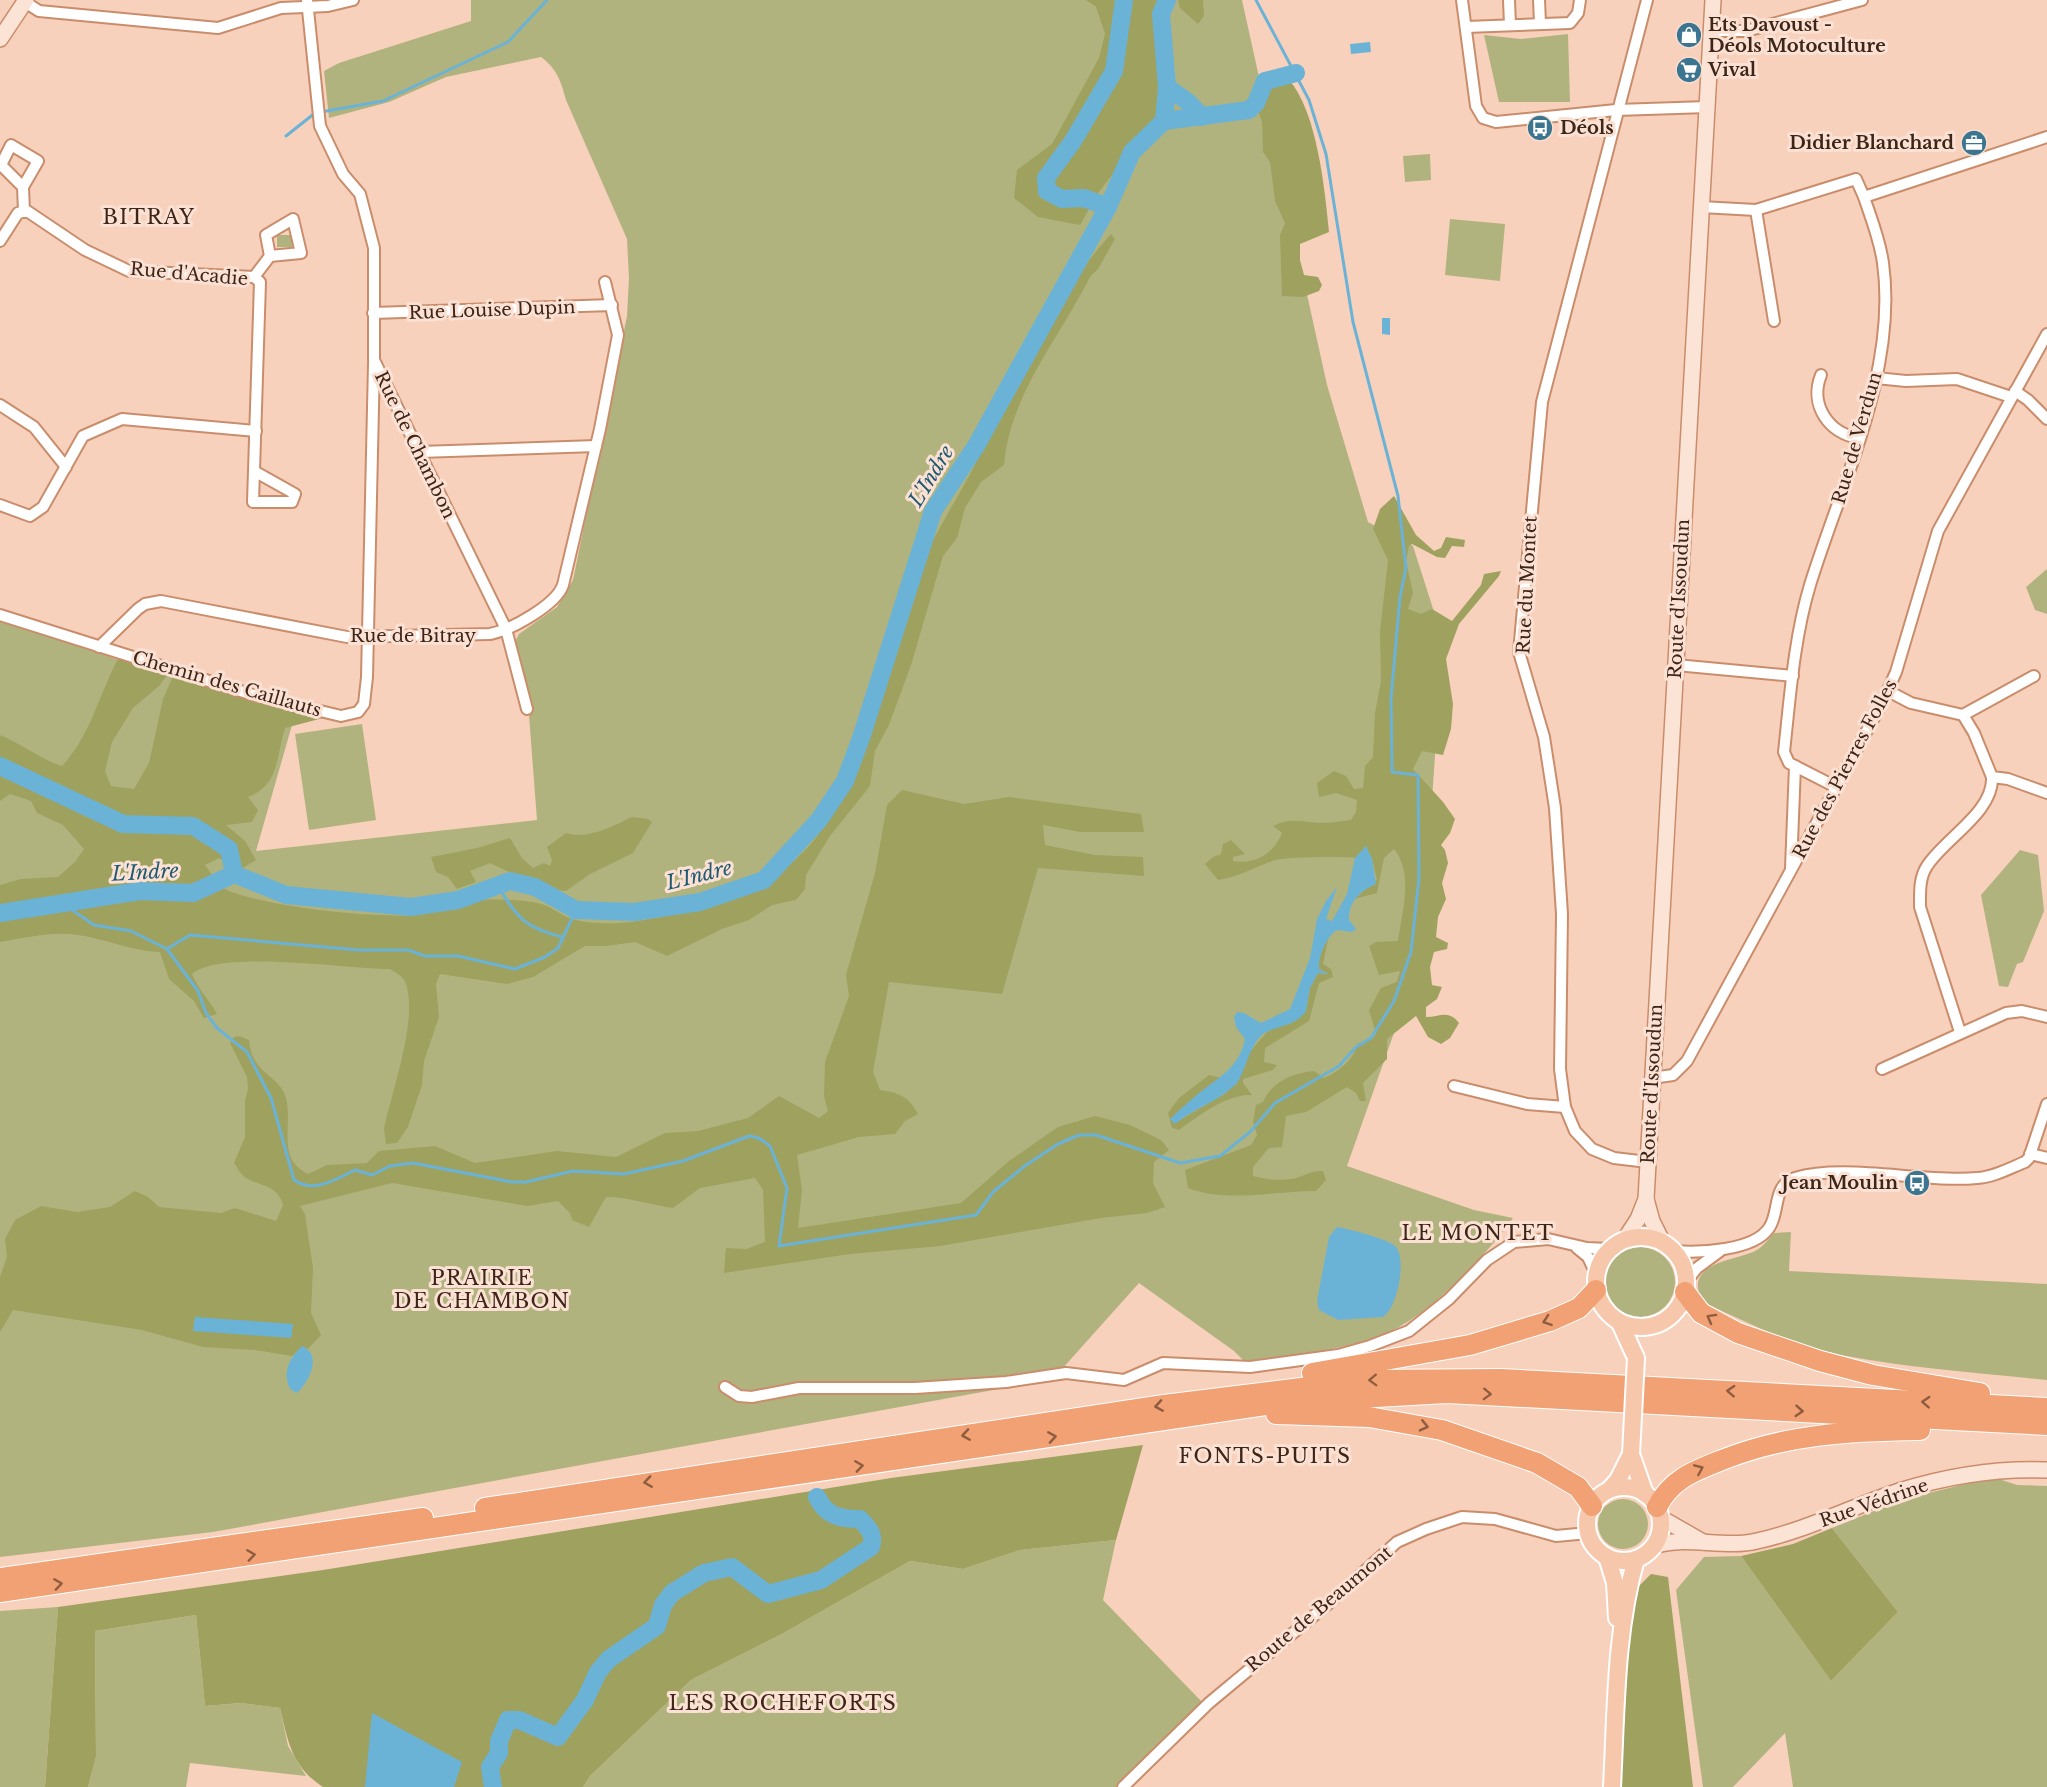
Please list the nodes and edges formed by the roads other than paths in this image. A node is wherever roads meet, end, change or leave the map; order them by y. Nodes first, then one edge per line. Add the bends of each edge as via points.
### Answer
1 (353, 0) edge
2 (1462, 0) edge
3 (1509, 0) edge
4 (1539, 0) edge
5 (1580, 0) edge
6 (1647, 0) edge
7 (1713, 0) edge
8 (1862, 0) edge
9 (26, 1) edge
10 (308, 4) edge
11 (1540, 23) junction
12 (1510, 25) junction
13 (1466, 27) junction
14 (1711, 31) junction
15 (0, 39) edge
16 (1708, 107) junction
17 (1616, 110) junction
18 (2047, 137) edge
19 (23, 187) dead end
20 (1864, 197) junction
21 (1701, 207) junction
22 (1756, 210) junction
23 (24, 212) junction
24 (0, 241) edge
25 (270, 256) dead end
26 (254, 277) junction
27 (605, 282) dead end
28 (612, 305) junction
29 (373, 313) junction
30 (1774, 321) dead end
31 (2047, 334) edge
32 (374, 360) junction
33 (1821, 375) dead end
34 (1876, 378) junction
35 (2013, 394) junction
36 (0, 405) edge
37 (2047, 419) edge
38 (256, 431) junction
39 (1859, 438) junction
40 (596, 446) junction
41 (420, 452) junction
42 (66, 467) junction
43 (254, 471) dead end
44 (0, 505) edge
45 (0, 615) edge
46 (506, 629) junction
47 (369, 638) junction
48 (99, 647) junction
49 (1676, 665) junction
50 (1793, 676) junction
51 (2034, 676) dead end
52 (1888, 690) junction
53 (526, 709) dead end
54 (1963, 715) junction
55 (1795, 766) junction
56 (1992, 777) junction
57 (1836, 787) junction
58 (2047, 793) edge
59 (1790, 873) junction
60 (2047, 1017) edge
61 (1960, 1032) junction
62 (1882, 1070) dead end
63 (1652, 1078) junction
64 (1454, 1086) dead end
65 (2047, 1104) edge
66 (1565, 1107) junction
67 (2029, 1157) junction
68 (2047, 1158) edge
69 (1648, 1162) junction
70 (1646, 1193) junction
71 (1624, 1239) junction
72 (1569, 1244) junction
73 (1668, 1246) junction
74 (1609, 1249) junction
75 (1722, 1249) junction
76 (1596, 1282) junction
77 (1686, 1287) junction
78 (1620, 1323) junction
79 (1654, 1326) junction
80 (1636, 1358) junction
81 (725, 1387) dead end
82 (1201, 1400) junction
83 (2047, 1400) edge
84 (2047, 1408) edge
85 (1157, 1422) junction
86 (2040, 1425) edge
87 (1631, 1454) junction
88 (2047, 1470) edge
89 (1609, 1490) junction
90 (1592, 1506) junction
91 (1654, 1506) junction
92 (1588, 1533) junction
93 (1703, 1542) junction
94 (1654, 1546) junction
95 (1607, 1557) junction
96 (1636, 1559) junction
97 (0, 1578) edge
98 (0, 1593) edge
99 (1619, 1655) junction
100 (1123, 1787) edge
101 (1612, 1787) edge

1 - 10 street
2 - 13 street
3 - 12 street
4 - 11 street
5 - 11 street via 1578,13 1570,23
6 - 17 street, Rue du Montet
7 - 14 main road, Route d'Issoudun
8 - 14 street via 1746,31
9 - 10 street via 39,11 218,28 280,8
9 - 15 main road
10 - 29 street, Rue de Chambon via 319,120 327,146 360,194 375,257
11 - 12 street
12 - 13 street
13 - 17 street via 1476,106 1483,118 1496,122
14 - 16 main road, Route d'Issoudun
16 - 17 street
16 - 21 main road, Route d'Issoudun
17 - 66 street, Rue du Montet via 1542,402 1519,652 1544,736 1555,808 1562,914 1560,1069
18 - 20 street
19 - 23 street
20 - 22 street via 1856,179
20 - 34 street, Rue de Verdun via 1881,249 1885,276
21 - 22 street
21 - 49 main road, Route d'Issoudun
22 - 30 street
23 - 24 street via 18,213
23 - 26 street, Rue d'Acadie via 129,271
25 - 26 street
26 - 38 street, Rue d'Acadie via 260,282
27 - 28 street, Rue de Bitray
28 - 29 street, Rue Louise Dupin
28 - 40 street, Rue de Bitray via 618,335
29 - 32 street, Rue de Chambon
31 - 35 street, Rue des Pierres Folles
32 - 41 street, Rue de Chambon
32 - 47 street, Chemin des Caillauts
33 - 39 street via 1817,392 1825,418 1842,435
34 - 35 street via 1957,379
34 - 39 street, Rue de Verdun
35 - 37 street via 2028,400
35 - 52 street, Rue des Pierres Folles via 1938,531
36 - 42 street via 34,427
38 - 42 street via 122,419 83,436
38 - 43 street
39 - 50 street, Rue de Verdun via 1809,587
40 - 41 street
40 - 46 street, Rue de Bitray via 560,592 554,601
41 - 46 street, Rue de Chambon
42 - 44 street via 43,507 30,516
45 - 48 street, Chemin des Caillauts
46 - 47 street, Rue de Bitray via 470,636
46 - 53 street, Rue de Chambon
47 - 48 street, Rue de Bitray via 161,601 145,604
47 - 48 street, Chemin des Caillauts via 364,704 358,712 341,716 250,694
49 - 50 street
49 - 63 main road, Route d'Issoudun
50 - 55 street, Rue de Verdun via 1784,754
51 - 54 street
52 - 54 street via 1911,703
52 - 57 street, Rue des Pierres Folles
54 - 56 street
55 - 57 street
55 - 59 street, Rue de Verdun
56 - 58 street
56 - 61 street via 1992,789 1985,803 1927,867 1920,887 1920,907
57 - 59 street, Rue des Pierres Folles
59 - 63 street, Rue des Pierres Folles via 1683,1067 1673,1075
60 - 61 street via 2022,1011 2006,1013
61 - 62 street
63 - 69 main road, Route d'Issoudun
64 - 66 street via 1527,1104
65 - 67 street
66 - 69 street, Rue du Montet via 1575,1131 1592,1149 1614,1158
67 - 68 street
67 - 75 street via 1978,1178 1848,1174 1796,1178 1781,1189 1765,1233
69 - 70 main road, Route d'Issoudun
70 - 71 main road, Route d'Issoudun via 1638,1219
70 - 73 main road, Route d'Issoudun via 1653,1225
71 - 73 main road via 1644,1236
71 - 74 main road
72 - 74 street
72 - 76 street via 1588,1257
72 - 81 street via 1533,1239 1506,1246 1409,1330 1338,1355 1250,1367 1163,1363 1124,1380 1066,1373 1006,1382 915,1388 799,1388 752,1397
73 - 75 street via 1697,1252
73 - 77 main road via 1683,1265
74 - 76 main road
75 - 77 street via 1701,1264
76 - 78 main road via 1604,1309
76 -> 82 highway via 1579,1308 1470,1345 1267,1381
77 - 79 main road via 1674,1312
83 -> 77 highway via 1923,1385 1820,1361 1738,1333 1701,1313
78 - 79 main road via 1631,1327
78 - 80 main road
79 - 80 main road
80 - 87 main road, bridge
84 -> 82 highway via 1431,1378 1364,1380
82 -> 97 highway
85 -> 86 highway via 1287,1402 1447,1393
85 -> 90 highway via 1193,1423 1267,1414 1409,1422 1538,1463 1578,1487
98 -> 85 highway
91 -> 86 highway via 1674,1482 1693,1471 1742,1451 1784,1440 1817,1434
87 - 89 main road
87 - 91 main road
88 - 93 main road, Rue Védrine via 1983,1471 1944,1479 1898,1491 1775,1537 1722,1545
89 - 90 main road
89 - 91 main road via 1621,1487
90 - 92 main road
91 - 93 main road, Rue Védrine
91 - 94 main road via 1660,1534
92 - 95 main road
92 - 100 street, Route de Beaumont via 1556,1536 1495,1519 1462,1517 1397,1542 1209,1703
93 - 94 main road, Rue Védrine via 1663,1542
94 - 96 main road
95 - 96 main road
95 - 99 main road via 1615,1583
96 - 99 main road
99 - 101 main road

